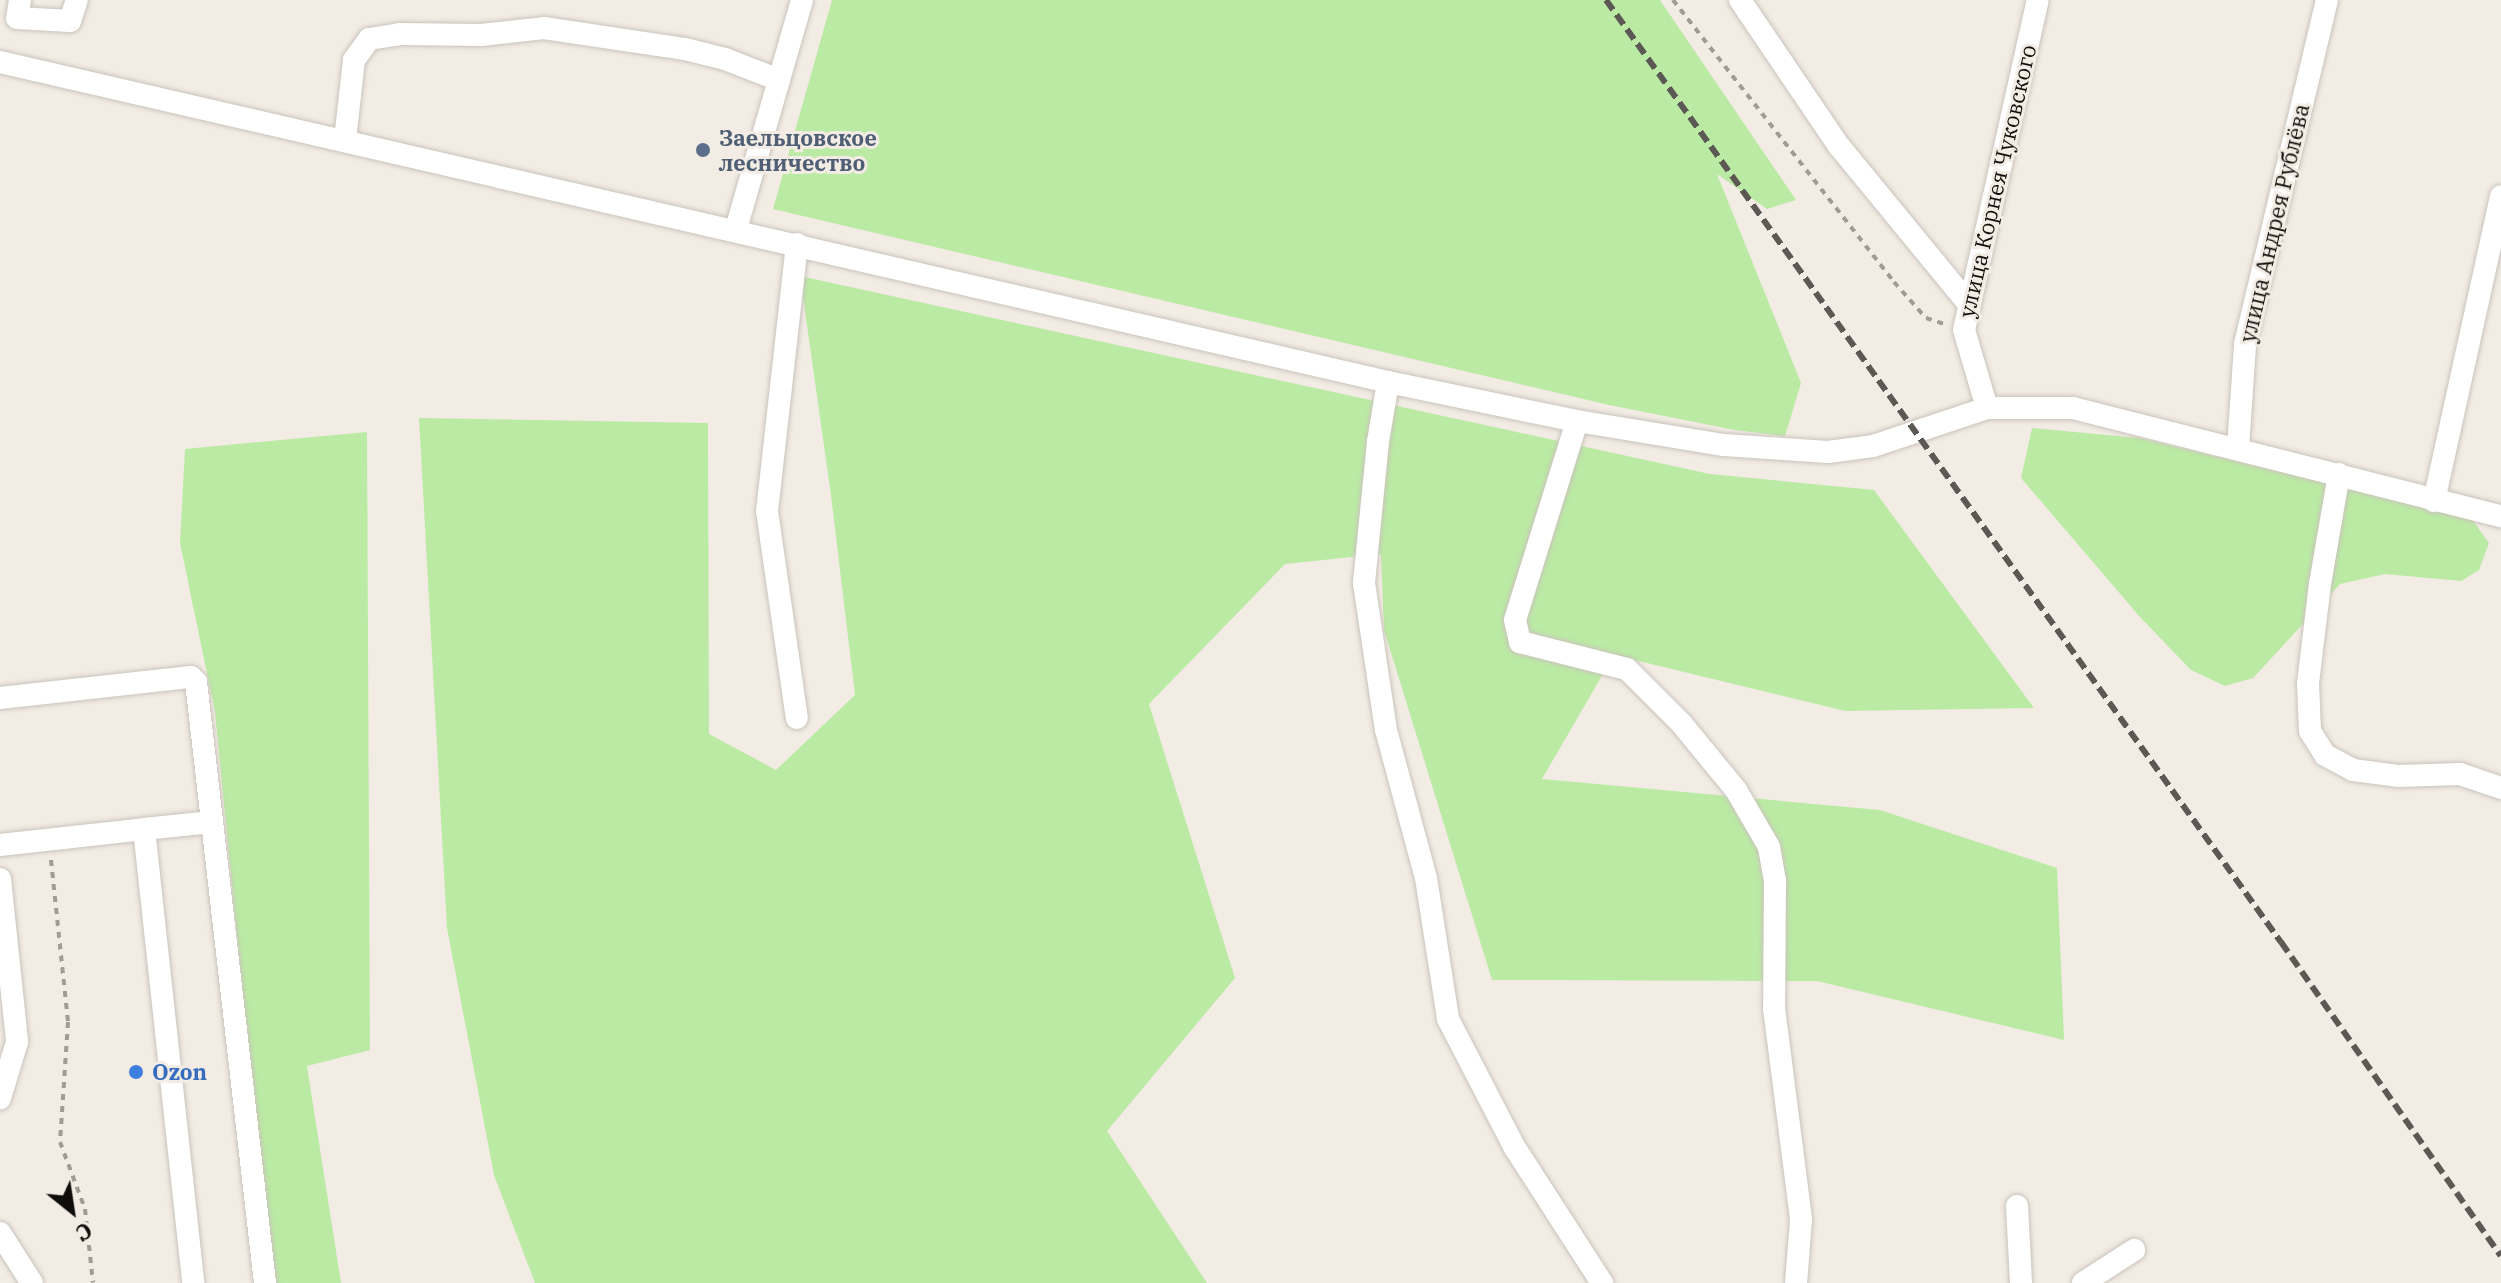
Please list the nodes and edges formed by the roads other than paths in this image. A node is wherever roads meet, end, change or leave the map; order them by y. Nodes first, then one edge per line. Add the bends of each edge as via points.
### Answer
1 (20, 0) edge
2 (77, 0) edge
3 (802, 0) edge
4 (1740, 0) edge
5 (2038, 0) edge
6 (2327, 0) edge
7 (0, 62) edge
8 (779, 80) junction
9 (345, 140) junction
10 (2501, 196) edge
11 (736, 229) junction
12 (797, 244) junction
13 (1969, 304) junction
14 (1388, 382) junction
15 (1987, 408) junction
16 (1577, 421) junction
17 (2238, 448) junction
18 (2339, 474) junction
19 (2434, 501) junction
20 (2501, 516) edge
21 (0, 698) edge
22 (797, 718) dead end
23 (2501, 788) edge
24 (212, 822) junction
25 (144, 829) junction
26 (0, 845) edge
27 (0, 879) edge
28 (0, 1098) edge
29 (2017, 1206) dead end
30 (0, 1233) edge
31 (2134, 1250) dead end
32 (32, 1283) edge
33 (193, 1283) edge
34 (265, 1283) edge
35 (1602, 1283) edge
36 (1796, 1283) edge
37 (2021, 1283) edge
38 (2083, 1283) edge

1 - 2 street via 17,18 70,21
3 - 8 street
4 - 13 street via 1839,146
5 - 13 street, улица Корнея Чуковского
6 - 17 street, улица Андрея Рублёва via 2245,344
7 - 9 street
8 - 9 street via 685,49 544,28 481,35 399,34 369,39 354,60
8 - 11 street
9 - 11 street
10 - 19 street
11 - 12 street
12 - 14 street
12 - 22 street via 767,511
13 - 15 street, улица Корнея Чуковского via 1964,330
14 - 16 street
14 - 35 street via 1364,583 1386,730 1426,878 1448,1019 1515,1148
15 - 16 street via 1873,446 1828,452 1724,445
15 - 17 street via 2073,408
16 - 36 street via 1515,620 1520,642 1627,669 1736,790 1769,847 1775,880 1774,1008 1801,1220
17 - 18 street
18 - 19 street
18 - 23 street via 2308,683 2310,731 2325,755 2353,770 2398,776 2460,774
19 - 20 street
21 - 24 street via 194,678
24 - 25 street
24 - 34 street
25 - 26 street
25 - 33 street
27 - 28 street via 17,1036
29 - 37 street
30 - 32 street
31 - 38 street

